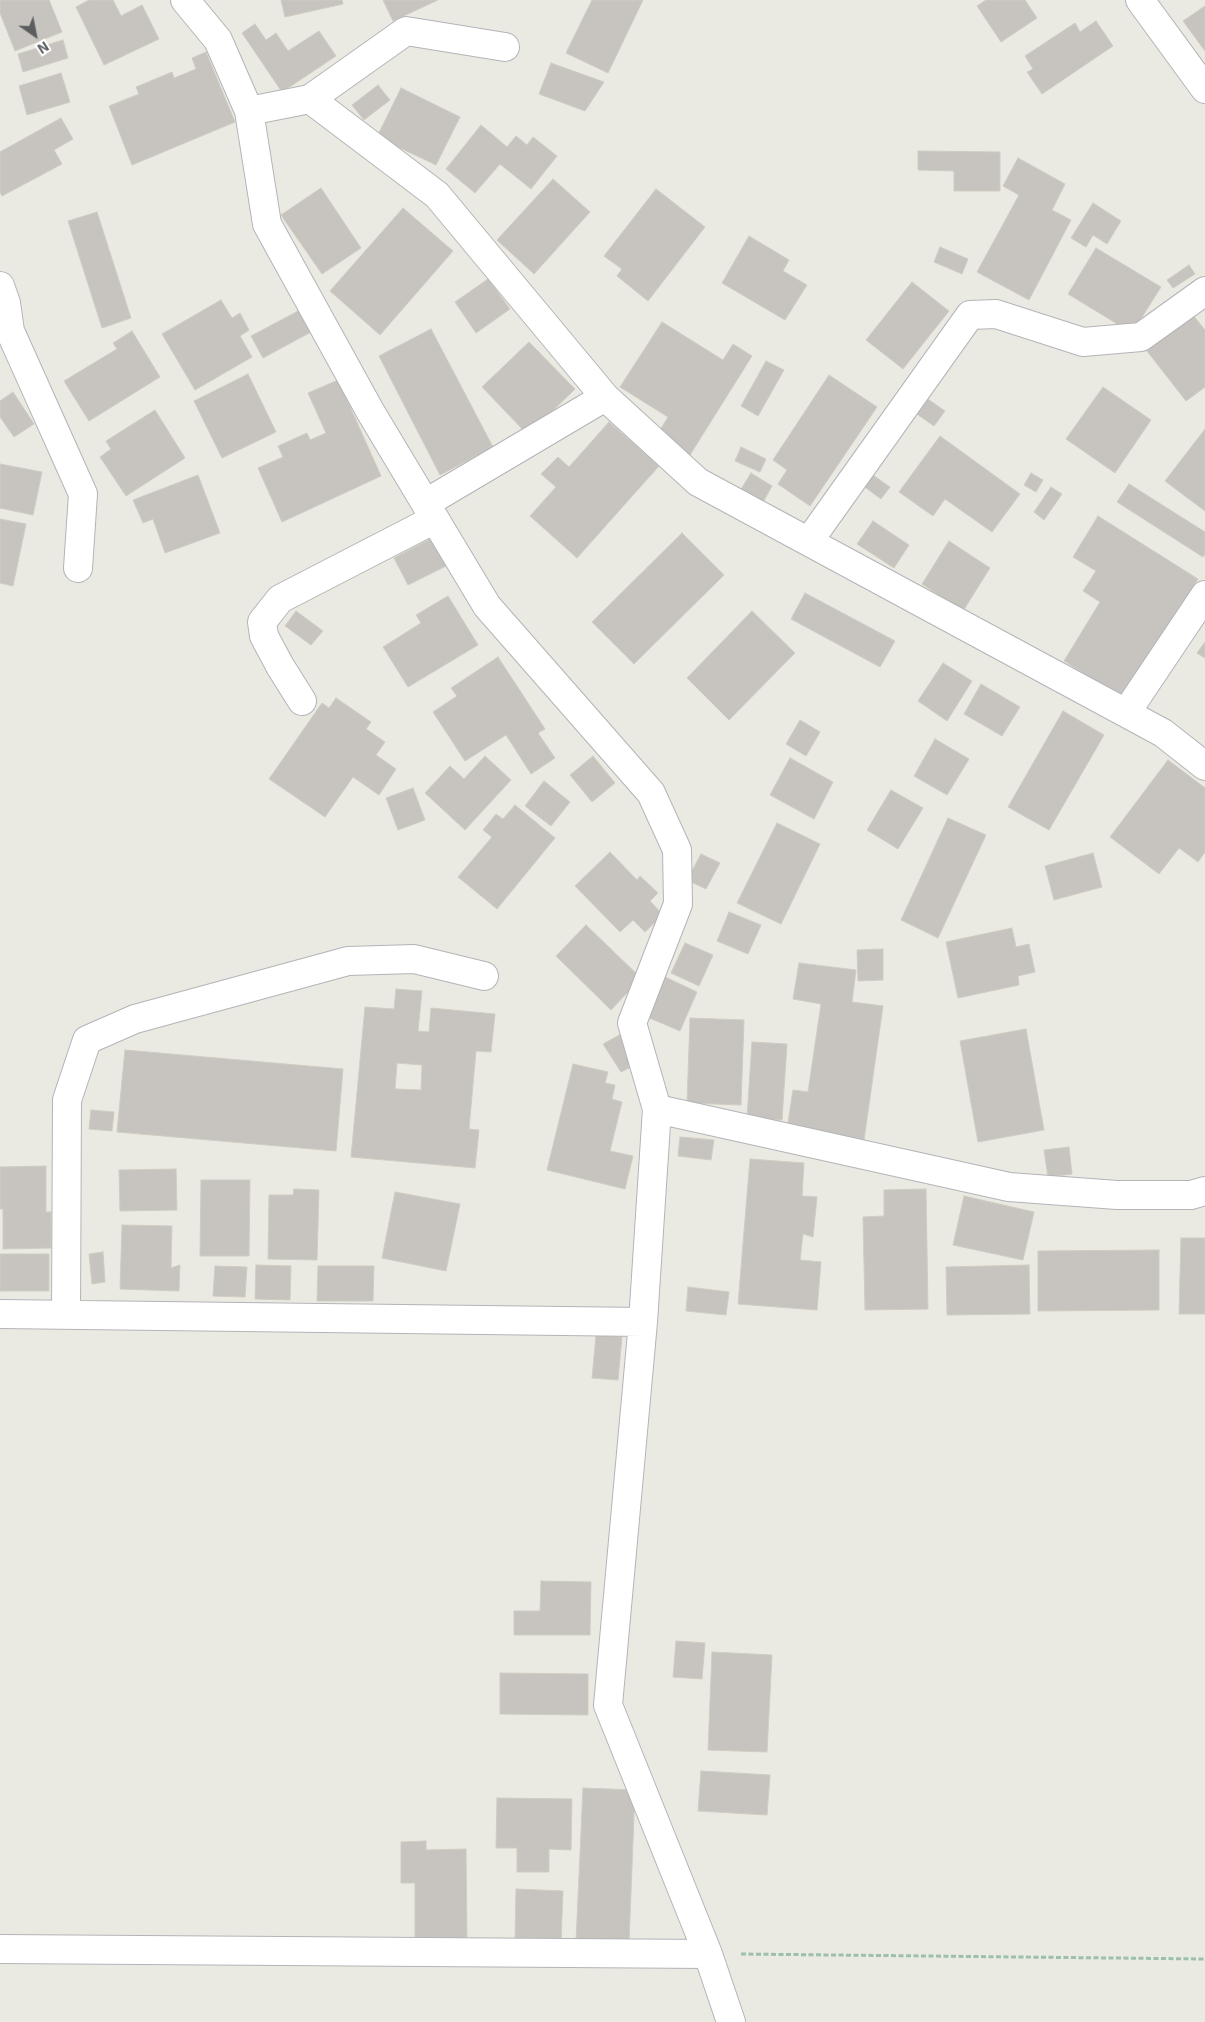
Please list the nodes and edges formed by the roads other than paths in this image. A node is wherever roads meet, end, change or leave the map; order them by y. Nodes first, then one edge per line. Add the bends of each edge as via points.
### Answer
1 (185, 0) edge
2 (1140, 0) edge
3 (505, 47) dead end
4 (1205, 88) edge
5 (310, 99) junction
6 (249, 111) junction
7 (0, 286) edge
8 (1203, 297) edge
9 (605, 397) junction
10 (430, 511) junction
11 (809, 541) junction
12 (78, 568) dead end
13 (1205, 595) edge
14 (302, 701) dead end
15 (1126, 713) junction
16 (1205, 766) edge
17 (484, 976) dead end
18 (657, 1109) junction
19 (1205, 1191) edge
20 (0, 1314) edge
21 (66, 1314) junction
22 (643, 1322) junction
23 (0, 1949) edge
24 (708, 1954) junction
25 (731, 2022) edge

1 - 6 street via 218,40
2 - 4 street
3 - 5 street via 406,31
5 - 6 street
5 - 9 street via 437,195
6 - 10 street via 267,224 370,411
7 - 12 street via 10,331 83,494
8 - 11 street via 1141,337 1083,342 996,314 970,315
9 - 10 street
9 - 11 street via 698,482
10 - 14 street via 280,599 262,622 264,636
10 - 18 street via 487,606 651,793 676,850 678,904 632,1023
11 - 15 street
13 - 15 street
15 - 16 street via 1163,734
17 - 21 street via 414,959 348,962 134,1019 86,1040 67,1100
18 - 19 street via 1009,1187 1117,1196 1191,1195
18 - 22 street
20 - 21 street
21 - 22 street
22 - 24 street via 608,1706
23 - 24 street
24 - 25 street

